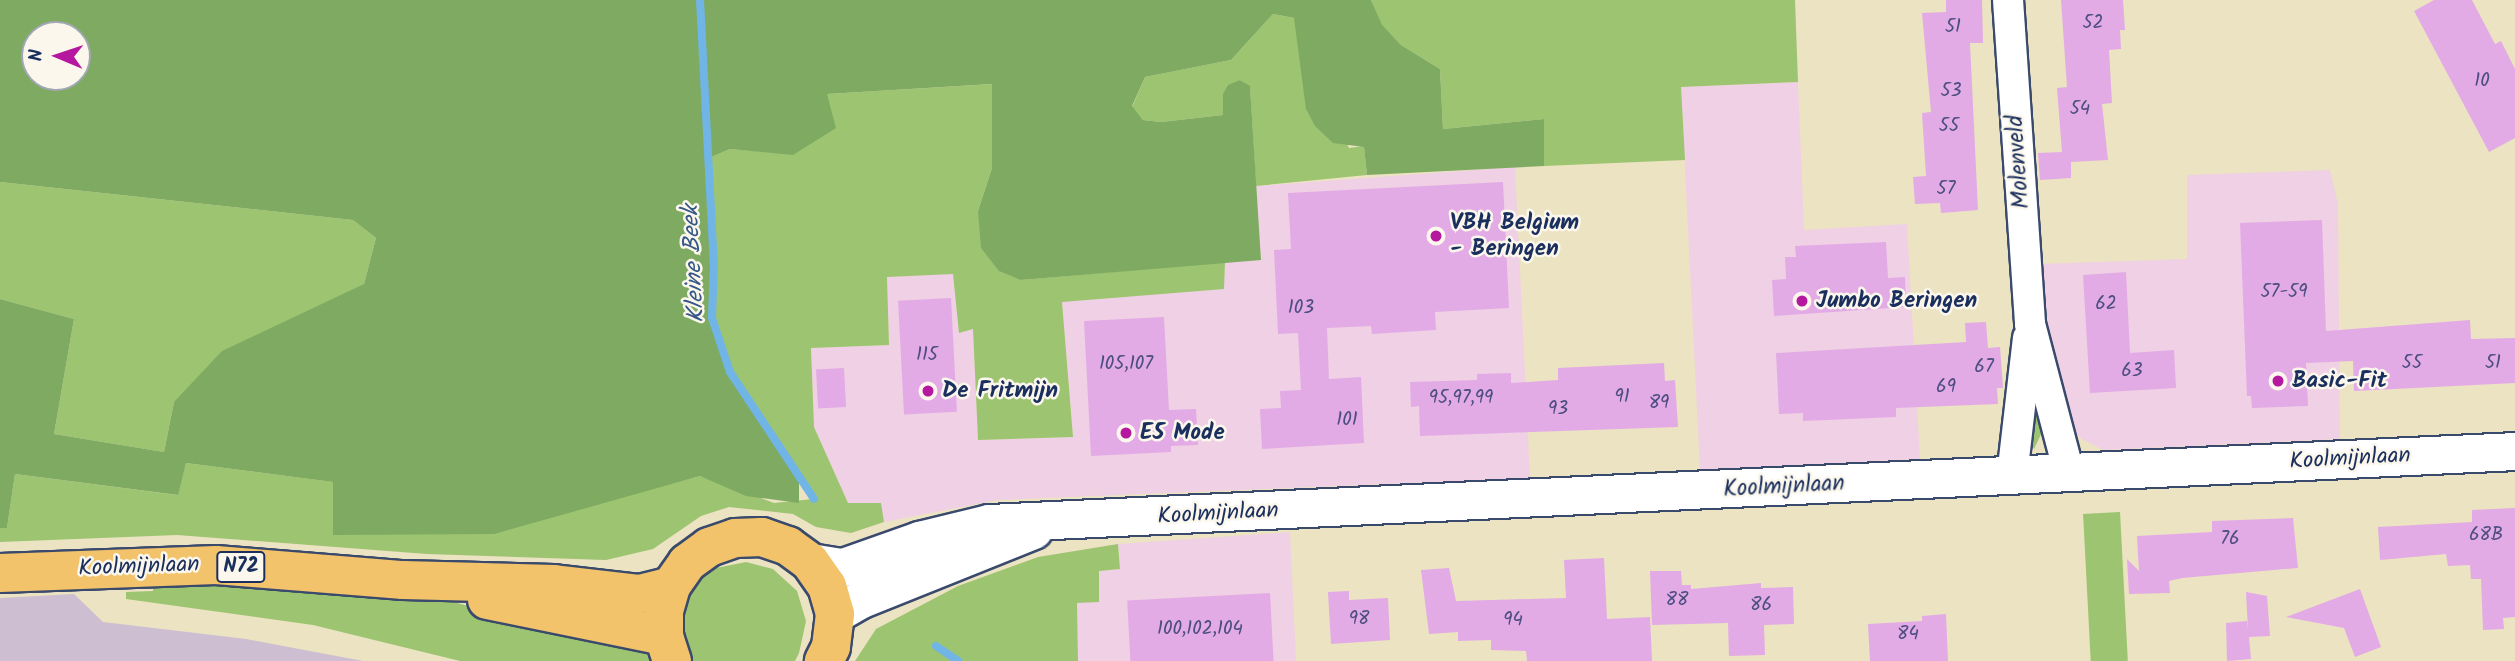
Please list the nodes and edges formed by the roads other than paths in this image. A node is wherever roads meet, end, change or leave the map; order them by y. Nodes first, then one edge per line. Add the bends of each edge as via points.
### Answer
1 (2008, 0) edge
2 (2029, 324) junction
3 (2515, 451) edge
4 (2069, 473) junction
5 (2011, 476) junction
6 (1053, 522) junction
7 (810, 562) junction
8 (0, 573) edge
9 (403, 580) junction
10 (671, 586) junction
11 (835, 614) junction
12 (668, 649) edge
13 (824, 661) edge

1 - 2 street, Molenveld
2 - 4 street
2 - 5 street
3 - 4 street, Koolmijnlaan
4 - 5 street, Koolmijnlaan
5 - 6 street, Koolmijnlaan
6 - 7 street, Koolmijnlaan via 989,523 919,540 844,567
6 - 11 street, Koolmijnlaan via 859,600
7 - 10 main road, N72 via 788,546 762,537 735,538 709,547 687,564
7 - 11 main road, N72 via 827,586
8 - 9 main road, Koolmijnlaan / N72 via 216,565
9 - 10 main road, Koolmijnlaan / N72 via 554,584 640,594
9 - 12 main road, Koolmijnlaan / N72
10 - 12 main road, N72 via 664,611
11 - 13 main road, N72 via 831,647

